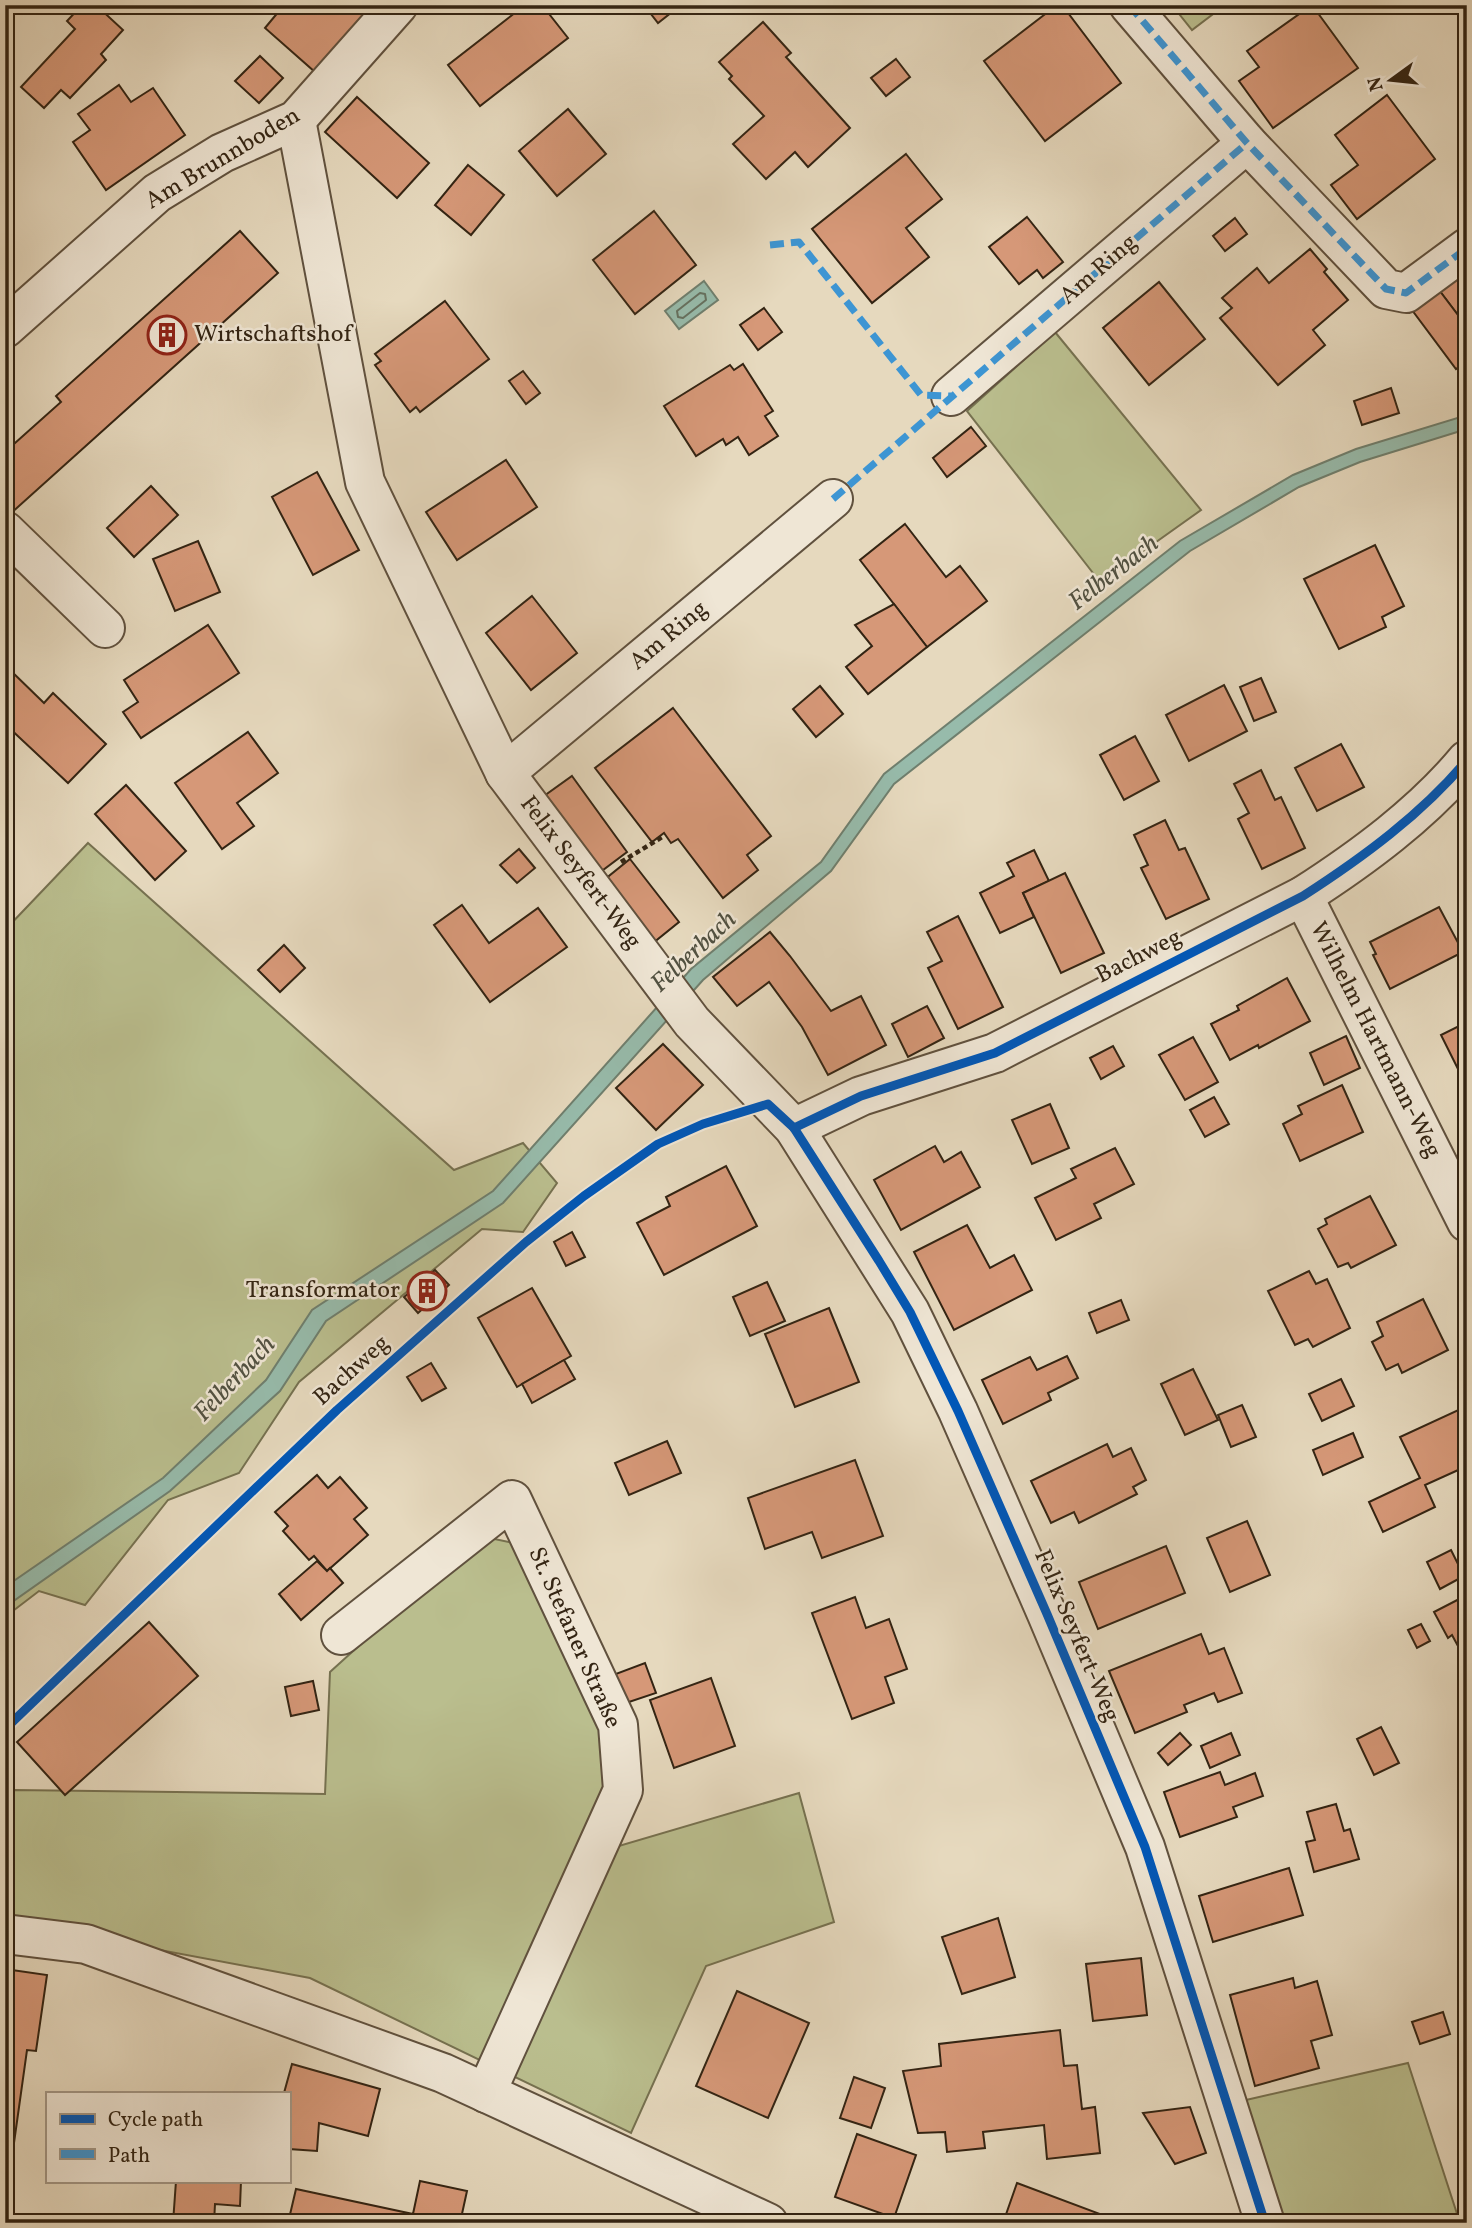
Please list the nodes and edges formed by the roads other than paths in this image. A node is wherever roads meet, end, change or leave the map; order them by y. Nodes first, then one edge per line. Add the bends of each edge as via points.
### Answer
1 (398, 5) edge
2 (1129, 5) edge
3 (296, 120) junction
4 (1247, 143) junction
5 (1467, 248) edge
6 (5, 328) edge
7 (951, 396) dead end
8 (833, 499) dead end
9 (5, 531) edge
10 (105, 628) dead end
11 (1467, 760) edge
12 (505, 773) junction
13 (1303, 896) junction
14 (793, 1128) junction
15 (1467, 1222) edge
16 (341, 1635) dead end
17 (5, 1934) edge
18 (486, 2093) junction
19 (768, 2223) edge
20 (1265, 2223) edge

1 - 3 street, Am Brunnboden
2 - 4 street
3 - 6 street, Am Brunnboden via 222,153 157,193
3 - 12 street, Felix Seyfert-Weg via 365,482
4 - 5 street via 1386,289 1406,293
4 - 7 street, Am Ring
8 - 12 street, Am Ring
9 - 10 street
11 - 13 street, Bachweg via 1414,814
12 - 14 street, Felix Seyfert-Weg via 674,997
13 - 14 street, Bachweg via 995,1052 861,1096
13 - 15 street, Wilhelm Hartmann-Weg
14 - 20 street, Felix Seyfert-Weg via 910,1312 1047,1614 1145,1847
16 - 18 street, St. Stefaner Straße via 512,1500 618,1725 624,1790
17 - 18 street via 86,1944 443,2073
18 - 19 street

